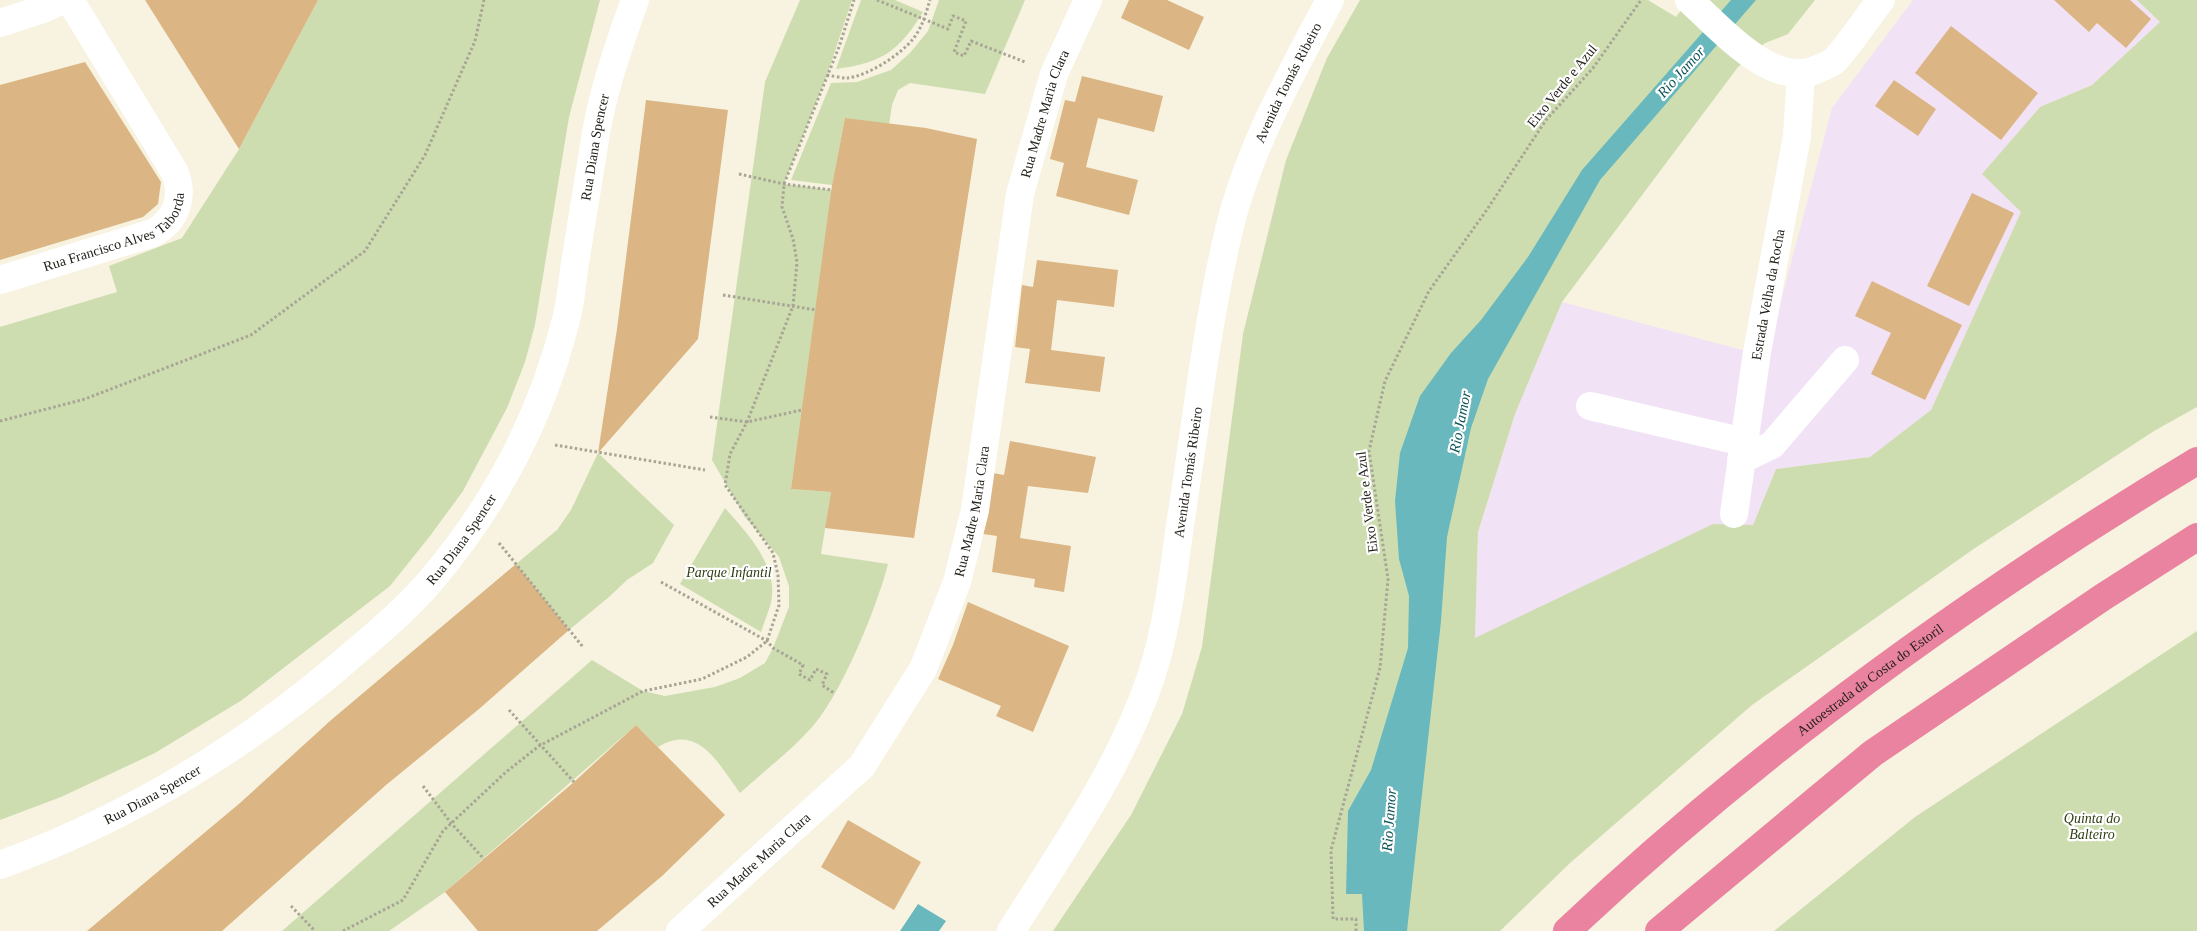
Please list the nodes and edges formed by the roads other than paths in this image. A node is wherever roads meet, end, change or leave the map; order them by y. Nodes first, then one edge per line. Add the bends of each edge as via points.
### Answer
1 (62, 0) edge
2 (70, 0) edge
3 (634, 0) edge
4 (1088, 0) edge
5 (1330, 0) edge
6 (1689, 0) edge
7 (1881, 0) edge
8 (0, 23) edge
9 (1801, 73) junction
10 (0, 280) edge
11 (1845, 360) dead end
12 (1590, 406) dead end
13 (1743, 451) junction
14 (2197, 461) edge
15 (1734, 514) dead end
16 (2197, 537) edge
17 (0, 865) edge
18 (680, 931) edge
19 (1010, 931) edge
20 (1567, 931) edge
21 (1659, 931) edge

1 - 8 street
2 - 10 street, Rua Francisco Alves Taborda via 174,170 178,180 178,204 164,227 153,233
3 - 17 street, Rua Diana Spencer via 597,128 567,318 551,372 519,450 476,522 431,580 384,628 245,739 149,799 45,849
4 - 18 street, Rua Madre Maria Clara via 1054,74 1020,194 975,510 957,582 923,669 862,766
5 - 19 street, Avenida Tomás Ribeiro via 1294,67 1247,170 1226,241 1212,314 1168,614 1151,676 1138,712 1085,814
6 - 9 street via 1769,67 1790,74
7 - 9 street via 1832,62 1812,73
9 - 13 street, Estrada Velha da Rocha via 1798,136 1757,352
11 - 13 street via 1772,445
12 - 13 street
13 - 15 street, Estrada Velha da Rocha
14 - 20 highway, Autoestrada da Costa do Estoril via 2108,514 1944,624 1778,746 1640,862
16 - 21 highway via 1873,753

